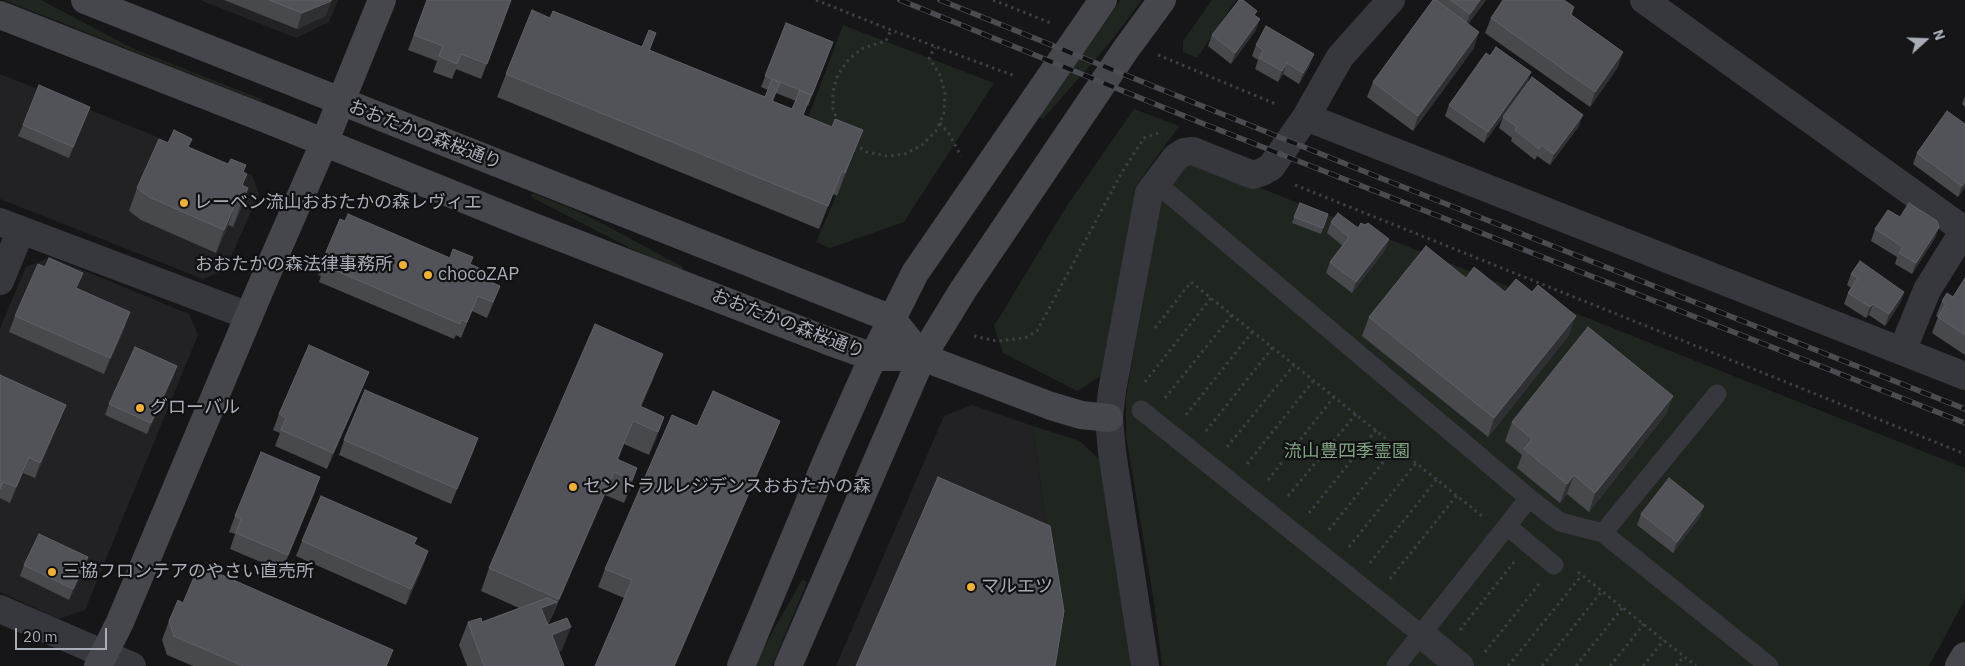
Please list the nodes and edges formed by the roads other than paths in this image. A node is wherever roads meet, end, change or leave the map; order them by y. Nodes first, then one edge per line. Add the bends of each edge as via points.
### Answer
1 (85, 0) edge
2 (382, 0) edge
3 (1103, 0) edge
4 (1162, 0) edge
5 (1392, 0) edge
6 (1644, 0) edge
7 (0, 15) edge
8 (340, 102) junction
9 (1306, 116) junction
10 (324, 143) junction
11 (1156, 184) junction
12 (11, 226) edge
13 (1965, 230) edge
14 (0, 281) edge
15 (248, 316) junction
16 (892, 319) junction
17 (1902, 351) junction
18 (873, 356) junction
19 (922, 357) junction
20 (1965, 376) edge
21 (1717, 394) dead end
22 (1145, 414) road end
23 (1108, 418) junction
24 (1529, 498) junction
25 (1505, 529) junction
26 (1603, 533) junction
27 (1554, 566) road end
28 (0, 608) edge
29 (1422, 635) junction
30 (1965, 656) edge
31 (1461, 659) edge
32 (101, 660) edge
33 (132, 666) edge
34 (740, 666) edge
35 (788, 666) edge
36 (1145, 666) edge
37 (1396, 666) edge
38 (1769, 666) edge
39 (1959, 666) edge

1 - 8 street, おおたかの森桜通り
2 - 8 street
3 - 16 street via 915,273
4 - 19 street via 968,282
5 - 9 street via 1340,57
6 - 13 street via 1890,171
7 - 10 street, おおたかの森桜通り
8 - 10 street
8 - 16 street, おおたかの森桜通り
9 - 11 street via 1271,167 1262,172 1253,174 1193,151 1184,152 1176,157
9 - 17 street
10 - 15 street
10 - 18 street, おおたかの森桜通り via 520,222
11 - 23 street via 1149,193
11 - 24 lane
12 - 14 street
12 - 15 street
13 - 17 street via 1927,290
15 - 32 street via 120,622
16 - 18 street
16 - 19 street
17 - 20 street
18 - 19 street, おおたかの森桜通り
18 - 34 street
19 - 23 street via 1051,406 1081,415
19 - 35 street
21 - 26 lane
22 - 29 lane
23 - 36 street
24 - 25 lane
24 - 26 lane via 1560,522
25 - 27 lane
25 - 29 lane
26 - 38 lane
28 - 32 street
29 - 31 street
29 - 37 lane
30 - 39 street
32 - 33 street

